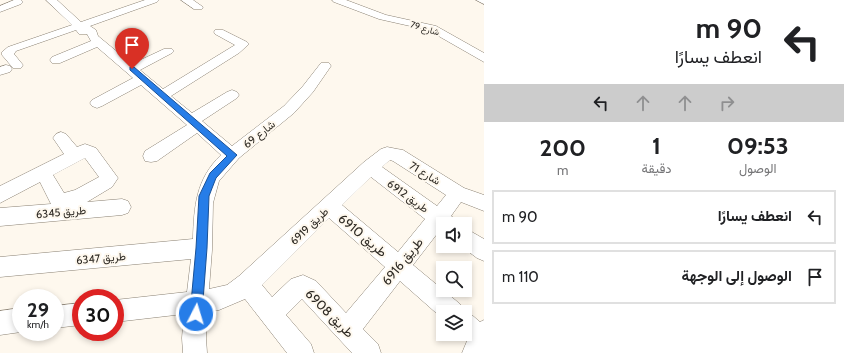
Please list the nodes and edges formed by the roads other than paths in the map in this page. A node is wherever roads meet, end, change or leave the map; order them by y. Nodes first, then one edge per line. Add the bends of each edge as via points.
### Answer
1 (51, 0) edge
2 (154, 0) edge
3 (186, 0) edge
4 (337, 0) edge
5 (481, 0) edge
6 (484, 1) edge
7 (18, 2) dead end
8 (198, 7) dead end
9 (0, 8) edge
10 (78, 25) junction
11 (219, 32) dead end
12 (99, 42) junction
13 (168, 51) dead end
14 (484, 58) edge
15 (56, 60) dead end
16 (325, 66) dead end
17 (8, 68) edge
18 (132, 69) junction
19 (143, 78) junction
20 (162, 95) junction
21 (232, 95) dead end
22 (97, 103) dead end
23 (195, 123) junction
24 (61, 138) dead end
25 (232, 155) junction
26 (74, 156) junction
27 (151, 156) dead end
28 (370, 167) junction
29 (43, 172) junction
30 (90, 190) junction
31 (458, 193) junction
32 (0, 195) edge
33 (484, 203) edge
34 (329, 206) junction
35 (122, 207) dead end
36 (89, 210) junction
37 (0, 217) edge
38 (437, 217) edge
39 (444, 217) edge
40 (436, 227) edge
41 (472, 242) edge
42 (202, 248) junction
43 (484, 251) edge
44 (398, 265) junction
45 (0, 267) edge
46 (247, 284) junction
47 (197, 302) junction
48 (444, 305) edge
49 (124, 310) edge
50 (272, 314) junction
51 (12, 321) edge
52 (0, 323) edge
53 (347, 330) junction
54 (194, 353) edge
55 (302, 353) edge
56 (369, 353) edge

1 - 10 street
2 - 10 street
3 - 8 street
4 - 14 street, شارع 79 via 383,17 426,26
5 - 6 street
7 - 9 street
10 - 12 street via 85,35
10 - 17 street via 10,50
11 - 20 street via 243,44
12 - 15 street
12 - 18 street
13 - 18 street
16 - 25 street, شارع 69 via 289,110
18 - 19 street
19 - 20 street
19 - 22 street
20 - 23 street
21 - 23 street
23 - 25 street
23 - 27 street
24 - 26 street
25 - 42 street, شارع 69 via 219,168 204,196
26 - 29 street
26 - 30 street via 83,151 90,152 109,177 106,182
28 - 31 street, شارع 71 via 384,154 393,154
28 - 34 street, طريق 6919
28 - 38 street, طريق 6912
29 - 30 street via 59,201 69,201
29 - 32 street
30 - 36 street
31 - 33 street, شارع 71
31 - 39 street, طريق 6916
34 - 44 street, طريق 6910
34 - 46 street, طريق 6919
35 - 36 street, طريق 6345
36 - 37 street, طريق 6345
40 - 44 street, طريق 6916
41 - 43 street
42 - 45 street, طريق 6347
42 - 47 street, شارع 69
44 - 48 street, طريق 6910
44 - 53 street, طريق 6916
46 - 47 street, طريق 6919 via 219,299
46 - 50 street
47 - 49 street, طريق 6919
47 - 54 street, شارع 69
50 - 53 street, طريق 6908 via 303,286
50 - 55 street
51 - 52 street
53 - 56 street, طريق 6908

